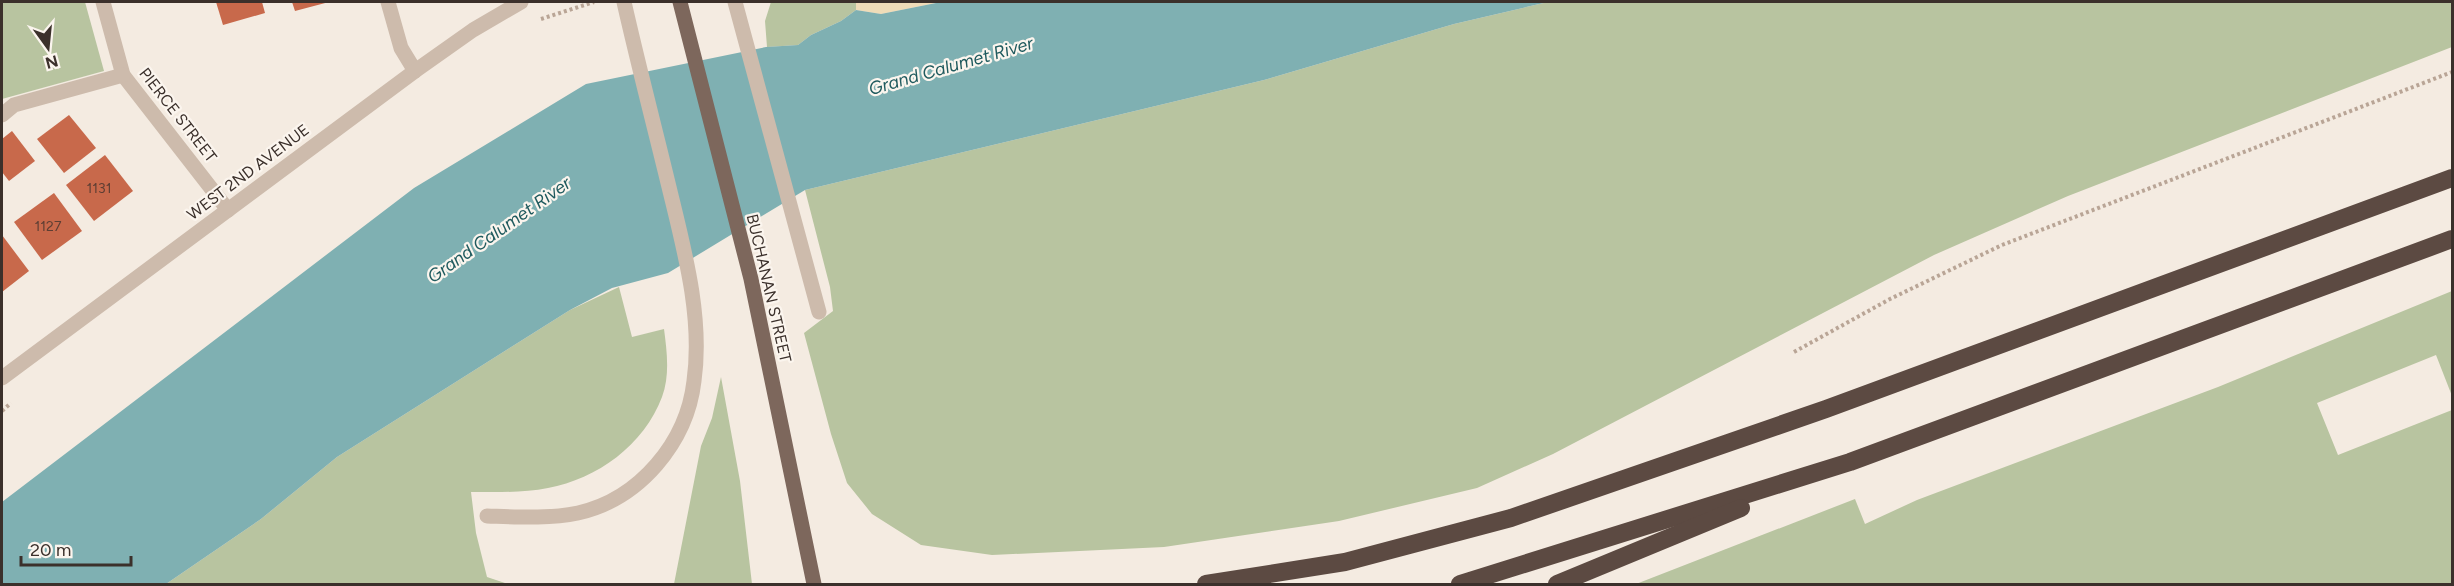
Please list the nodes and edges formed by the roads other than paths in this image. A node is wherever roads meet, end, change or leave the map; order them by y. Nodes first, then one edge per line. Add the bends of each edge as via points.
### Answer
1 (103, 2) edge
2 (388, 2) edge
3 (521, 2) edge
4 (680, 2) edge
5 (735, 2) edge
6 (624, 5) edge
7 (415, 72) junction
8 (123, 75) junction
9 (2, 115) edge
10 (2452, 178) edge
11 (228, 210) junction
12 (2452, 239) edge
13 (819, 312) dead end
14 (2, 378) edge
15 (1850, 462) junction
16 (487, 516) dead end
17 (814, 585) edge
18 (1206, 585) edge
19 (1460, 585) edge
20 (1557, 585) edge

1 - 8 street, PIERCE STREET
2 - 7 street via 405,57
3 - 7 street, WEST 2ND AVENUE via 473,30
4 - 17 main road, BUCHANAN STREET via 751,279
5 - 13 street
6 - 16 street via 691,295 696,342 694,381 680,431 655,467 619,496 578,513 548,517
7 - 11 street, WEST 2ND AVENUE
8 - 9 street via 14,105
8 - 11 street, PIERCE STREET
10 - 18 highway via 1826,409 1511,518 1345,562
11 - 14 street, WEST 2ND AVENUE
12 - 15 highway
15 - 19 highway
15 - 20 highway

